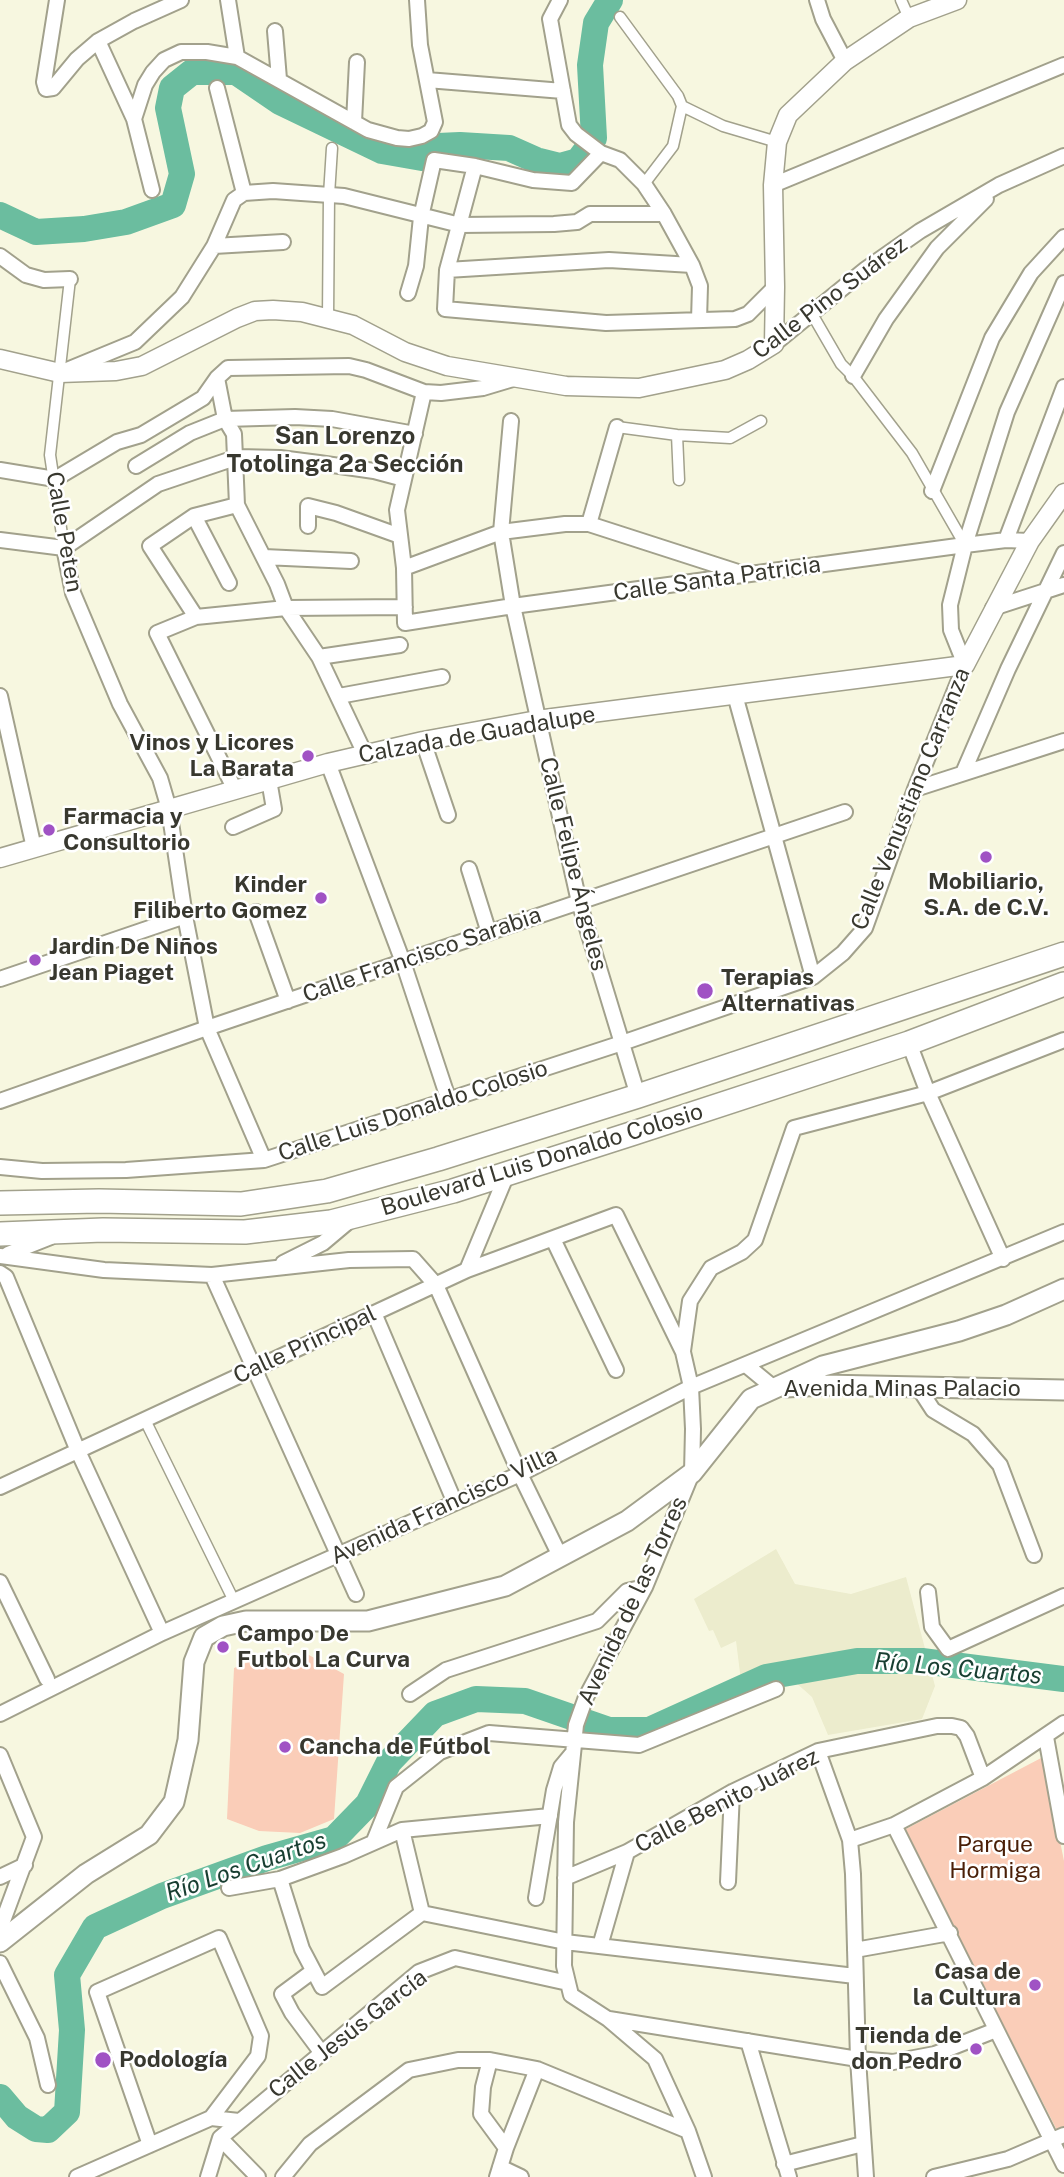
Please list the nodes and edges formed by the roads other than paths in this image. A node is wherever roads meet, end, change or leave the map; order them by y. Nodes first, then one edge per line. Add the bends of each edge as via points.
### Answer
1 (57, 0) edge
2 (181, 0) edge
3 (228, 0) edge
4 (417, 0) edge
5 (560, 0) edge
6 (817, 0) edge
7 (901, 0) edge
8 (957, 0) edge
9 (621, 17) dead end
10 (909, 18) junction
11 (275, 31) dead end
12 (98, 41) junction
13 (237, 57) junction
14 (845, 61) junction
15 (357, 62) dead end
16 (1064, 65) edge
17 (279, 79) junction
18 (427, 80) junction
19 (217, 88) dead end
20 (563, 91) junction
21 (682, 106) junction
22 (134, 119) junction
23 (354, 122) junction
24 (777, 142) junction
25 (331, 148) dead end
26 (601, 153) junction
27 (1064, 156) edge
28 (475, 166) junction
29 (644, 184) junction
30 (773, 185) junction
31 (999, 185) junction
32 (152, 190) dead end
33 (244, 192) junction
34 (329, 195) junction
35 (664, 214) junction
36 (421, 217) junction
37 (460, 225) junction
38 (1064, 237) edge
39 (283, 242) dead end
40 (214, 246) junction
41 (0, 256) edge
42 (692, 265) junction
43 (447, 270) junction
44 (70, 279) joint
45 (1064, 283) edge
46 (775, 287) junction
47 (408, 293) dead end
48 (812, 314) junction
49 (328, 318) junction
50 (699, 320) junction
51 (774, 344) junction
52 (0, 359) edge
53 (60, 373) junction
54 (853, 376) junction
55 (217, 378) junction
56 (513, 379) junction
57 (1064, 387) edge
58 (424, 392) junction
59 (225, 419) junction
60 (511, 421) dead end
61 (761, 421) dead end
62 (617, 428) joint
63 (415, 434) junction
64 (677, 435) junction
65 (234, 458) junction
66 (135, 466) dead end
67 (0, 470) edge
68 (55, 479) junction
69 (404, 479) junction
70 (678, 480) dead end
71 (932, 491) junction
72 (1064, 493) edge
73 (237, 505) junction
74 (194, 516) junction
75 (589, 524) junction
76 (308, 526) dead end
77 (501, 532) junction
78 (400, 536) junction
79 (0, 540) edge
80 (1006, 540) junction
81 (1030, 541) junction
82 (965, 545) junction
83 (64, 548) junction
84 (1064, 553) edge
85 (264, 557) junction
86 (351, 561) dead end
87 (404, 568) junction
88 (748, 575) junction
89 (229, 583) dead end
90 (1064, 586) edge
91 (1047, 592) junction
92 (513, 606) junction
93 (405, 607) junction
94 (286, 608) junction
95 (993, 608) junction
96 (196, 617) junction
97 (400, 645) dead end
98 (319, 657) junction
99 (965, 665) junction
100 (442, 677) dead end
101 (735, 695) junction
102 (0, 696) edge
103 (339, 696) junction
104 (537, 720) junction
105 (423, 741) junction
106 (1064, 741) edge
107 (365, 754) junction
108 (328, 763) junction
109 (963, 773) junction
110 (269, 780) junction
111 (915, 789) junction
112 (235, 790) junction
113 (169, 808) junction
114 (845, 812) dead end
115 (448, 815) dead end
116 (233, 827) dead end
117 (774, 835) junction
118 (34, 848) junction
119 (0, 858) edge
120 (469, 870) dead end
121 (579, 902) junction
122 (256, 912) dead end
123 (185, 916) junction
124 (489, 933) junction
125 (1064, 954) edge
126 (403, 962) junction
127 (813, 977) junction
128 (0, 979) edge
129 (1064, 984) edge
130 (288, 1001) junction
131 (207, 1028) junction
132 (1064, 1040) edge
133 (622, 1043) junction
134 (909, 1043) junction
135 (928, 1093) junction
136 (639, 1096) junction
137 (448, 1098) junction
138 (0, 1101) edge
139 (264, 1160) junction
140 (0, 1167) edge
141 (507, 1174) junction
142 (0, 1203) edge
143 (356, 1215) junction
144 (1064, 1232) edge
145 (553, 1239) junction
146 (2, 1248) edge
147 (1003, 1259) junction
148 (272, 1268) junction
149 (467, 1270) junction
150 (0, 1273) edge
151 (212, 1275) junction
152 (436, 1284) junction
153 (1064, 1289) edge
154 (374, 1313) junction
155 (683, 1352) junction
156 (746, 1365) junction
157 (255, 1369) junction
158 (616, 1370) dead end
159 (691, 1387) junction
160 (918, 1387) junction
161 (774, 1388) junction
162 (1064, 1390) edge
163 (145, 1420) junction
164 (78, 1451) junction
165 (692, 1473) junction
166 (520, 1474) junction
167 (0, 1487) edge
168 (456, 1503) junction
169 (338, 1555) junction
170 (1034, 1555) dead end
171 (560, 1556) junction
172 (0, 1582) edge
173 (645, 1587) junction
174 (928, 1592) dead end
175 (356, 1594) dead end
176 (1064, 1596) edge
177 (234, 1601) junction
178 (193, 1619) junction
179 (162, 1633) junction
180 (204, 1637) junction
181 (47, 1679) dead end
182 (776, 1689) dead end
183 (410, 1694) dead end
184 (0, 1714) edge
185 (1064, 1723) edge
186 (575, 1732) junction
187 (1046, 1737) junction
188 (818, 1751) junction
189 (572, 1754) junction
190 (0, 1755) edge
191 (983, 1778) junction
192 (732, 1792) junction
193 (550, 1816) junction
194 (894, 1825) junction
195 (402, 1830) junction
196 (1064, 1836) edge
197 (850, 1840) junction
198 (374, 1841) junction
199 (627, 1852) junction
200 (25, 1865) junction
201 (0, 1877) edge
202 (565, 1878) junction
203 (280, 1879) junction
204 (728, 1882) dead end
205 (229, 1888) dead end
206 (536, 1898) dead end
207 (422, 1913) junction
208 (0, 1929) edge
209 (950, 1933) junction
210 (0, 1942) edge
211 (565, 1942) junction
212 (600, 1946) junction
213 (855, 1950) junction
214 (0, 1963) edge
215 (313, 1971) junction
216 (855, 1976) junction
217 (568, 1983) junction
218 (608, 2019) junction
219 (996, 2030) junction
220 (748, 2041) junction
221 (321, 2052) junction
222 (858, 2059) junction
223 (490, 2060) junction
224 (537, 2069) junction
225 (48, 2085) dead end
226 (211, 2118) junction
227 (239, 2121) junction
228 (688, 2131) junction
229 (220, 2138) junction
230 (1057, 2138) edge
231 (863, 2144) junction
232 (150, 2145) junction
233 (506, 2148) junction
234 (1064, 2165) edge
235 (787, 2170) edge
236 (498, 2172) edge
237 (77, 2177) edge
238 (208, 2177) edge
239 (258, 2177) edge
240 (283, 2177) edge
241 (521, 2177) edge
242 (704, 2177) edge
243 (866, 2177) edge
244 (933, 2177) edge

1 - 12 street via 46,89 53,88
2 - 12 street
3 - 13 street
4 - 18 street
5 - 20 street via 550,19
6 - 14 street
7 - 10 street
8 - 10 street
9 - 21 street
10 - 14 street
11 - 17 street
12 - 22 street
13 - 17 street
13 - 22 street via 181,52 164,60 145,85
14 - 24 street via 788,115
15 - 23 street
16 - 30 street
17 - 23 street
18 - 20 street
18 - 23 street via 435,122 431,131 397,138
19 - 33 street
20 - 26 street via 569,125
21 - 24 street via 723,126
21 - 29 street via 673,146
22 - 32 street
24 - 30 street
25 - 34 street
26 - 28 street via 572,183 533,180
26 - 29 street via 620,160
27 - 31 street, Calle Pino Suárez
28 - 36 street via 434,160
28 - 37 street
29 - 35 street
30 - 46 street
31 - 48 street, Calle Pino Suárez via 866,268
31 - 54 street via 937,247
33 - 34 street
33 - 40 street via 234,200
34 - 36 street
34 - 49 street
35 - 37 street via 590,214 577,222
35 - 42 street
36 - 37 street
36 - 47 street
37 - 43 street
38 - 71 street via 1031,273 992,338
39 - 40 street
40 - 53 street via 182,297 135,342
41 - 44 street via 26,275
42 - 43 street via 609,260
42 - 50 street via 700,286
43 - 50 street via 445,309 606,324
44 - 53 street, Calle Peten
45 - 82 street via 1007,412
46 - 50 street via 748,314
46 - 51 street
48 - 51 street, Calle Pino Suárez
48 - 54 street
49 - 53 street, Calle Pino Suárez via 255,311 142,366
49 - 56 street, Calle Pino Suárez via 353,325 424,360
51 - 56 street, Calle Pino Suárez via 725,370 639,388
52 - 53 street, Calle Pino Suárez
53 - 68 street, Calle Peten via 50,455
54 - 71 street via 912,453
55 - 58 street via 228,368 349,366
55 - 59 street
55 - 68 street via 203,398
56 - 58 street via 482,388
57 - 80 street
58 - 63 street
59 - 63 street via 332,419
59 - 65 street via 234,434
59 - 66 street via 190,433
60 - 77 street, Calle Felipe Ángeles
61 - 64 street via 730,438
62 - 64 street
62 - 75 street
63 - 69 street
64 - 70 street
65 - 69 street via 293,460
65 - 73 street
65 - 83 street via 159,484
67 - 68 street
68 - 83 street, Calle Peten
69 - 78 street via 397,510
71 - 82 street
72 - 81 street, Calle Venustiano Carranza
73 - 74 street
73 - 85 street
74 - 89 street
74 - 96 street via 150,546
75 - 77 street
75 - 88 street
76 - 78 street via 308,506
77 - 87 street
77 - 92 street, Calle Felipe Ángeles
78 - 87 street
79 - 83 street
80 - 81 street, Calle Santa Patricia
80 - 82 street, Calle Santa Patricia
81 - 95 street, Calle Venustiano Carranza
82 - 88 street, Calle Santa Patricia
82 - 99 street via 950,605 951,630
83 - 113 street, Calle Peten via 73,593 120,704 160,778
84 - 91 street
85 - 86 street
85 - 94 street
87 - 93 street
88 - 92 street, Calle Santa Patricia
90 - 91 street
91 - 95 street
91 - 109 street
92 - 93 street, Calle Santa Patricia via 405,623
92 - 104 street, Calle Felipe Ángeles
93 - 94 street
94 - 96 street
94 - 98 street
95 - 99 street, Calle Venustiano Carranza
96 - 112 street via 157,633
97 - 98 street
98 - 103 street
99 - 101 street, Calzada de Guadalupe
99 - 111 street, Calle Venustiano Carranza
100 - 103 street
101 - 104 street, Calzada de Guadalupe
101 - 117 street
102 - 118 street
103 - 107 street
104 - 105 street, Calzada de Guadalupe
104 - 121 street, Calle Felipe Ángeles
105 - 107 street, Calzada de Guadalupe
105 - 115 street
106 - 109 street
107 - 108 street, Calzada de Guadalupe
108 - 110 street, Calzada de Guadalupe
108 - 126 street
109 - 111 street
110 - 112 street, Calzada de Guadalupe
110 - 116 street via 274,809
111 - 127 street, Calle Venustiano Carranza via 865,928
112 - 113 street, Calzada de Guadalupe
113 - 118 street, Calzada de Guadalupe
113 - 123 street, Calle Peten
114 - 117 street, Calle Francisco Sarabia
117 - 121 street, Calle Francisco Sarabia
117 - 127 street
118 - 119 street, Calzada de Guadalupe
120 - 124 street
121 - 124 street, Calle Francisco Sarabia
121 - 133 street, Calle Felipe Ángeles
122 - 130 street
123 - 128 street
123 - 131 street, Calle Peten
124 - 126 street, Calle Francisco Sarabia
125 - 136 highway, Boulevard Luis Donaldo Colosio
126 - 130 street, Calle Francisco Sarabia
126 - 137 street
127 - 133 street, Calle Luis Donaldo Colosio
129 - 134 highway, Boulevard Luis Donaldo Colosio
130 - 131 street, Calle Francisco Sarabia
131 - 138 street, Calle Francisco Sarabia
131 - 139 street, Calle Peten
132 - 135 street
133 - 136 street, Calle Felipe Ángeles
133 - 137 street, Calle Luis Donaldo Colosio
134 - 135 street
134 - 141 highway, Boulevard Luis Donaldo Colosio
135 - 147 street
135 - 155 street via 794,1128 755,1240 711,1268 690,1301
136 - 142 highway, Boulevard Luis Donaldo Colosio via 327,1191 241,1204
137 - 139 street, Calle Luis Donaldo Colosio
139 - 140 street, Calle Luis Donaldo Colosio via 127,1170
141 - 143 highway, Boulevard Luis Donaldo Colosio
141 - 149 street
143 - 146 highway, Boulevard Luis Donaldo Colosio via 245,1232 65,1231
143 - 148 street via 323,1243
144 - 147 street, Avenida Francisco Villa
145 - 149 street, Calle Principal
145 - 155 street, Calle Principal via 616,1215
145 - 158 street
146 - 151 street via 104,1270
147 - 156 street, Avenida Francisco Villa
148 - 151 street
148 - 152 street via 349,1259 413,1259
149 - 152 street, Calle Principal
150 - 164 street via 6,1277
151 - 157 street
152 - 154 street, Calle Principal
152 - 166 street
153 - 161 main road via 959,1331 823,1366
154 - 157 street, Calle Principal
154 - 168 street
155 - 159 street, Avenida de las Torres
156 - 159 street, Avenida Francisco Villa
156 - 161 street
157 - 163 street, Calle Principal
157 - 169 street
159 - 165 street, Avenida de las Torres
159 - 166 street, Avenida Francisco Villa
160 - 161 main road, Avenida Minas Palacio
160 - 162 main road, Avenida Minas Palacio
160 - 170 street via 933,1410 973,1434 1000,1465
161 - 165 main road, Avenida Minas Palacio via 751,1399
163 - 164 street, Calle Principal
163 - 177 street
164 - 167 street, Calle Principal
164 - 179 street
165 - 171 main road, Avenida Minas Palacio via 627,1521
165 - 173 street, Avenida de las Torres
166 - 168 street, Avenida Francisco Villa
166 - 171 street
168 - 169 street, Avenida Francisco Villa
169 - 175 street
169 - 177 street, Avenida Francisco Villa
171 - 180 main road, Avenida Minas Palacio via 505,1586 368,1621 246,1621 223,1626
172 - 181 street
173 - 183 street via 627,1591 597,1621 446,1670
173 - 186 street, Avenida de las Torres via 586,1697
174 - 176 street via 932,1627 948,1649
177 - 178 street, Avenida Francisco Villa
178 - 179 street, Avenida Francisco Villa
178 - 180 street
179 - 184 street, Avenida Francisco Villa
180 - 210 main road via 194,1662 188,1740 174,1802 149,1835 86,1874
182 - 186 street via 639,1745
185 - 187 street
186 - 189 street, Avenida de las Torres
186 - 198 street via 489,1733 440,1752 396,1787
187 - 191 street
187 - 196 street
188 - 191 street, Calle Benito Juárez via 952,1726 967,1736
188 - 192 street, Calle Benito Juárez
188 - 197 street
189 - 193 street via 561,1767
189 - 202 street, Avenida de las Torres
190 - 200 street via 34,1837
191 - 194 street
192 - 199 street, Calle Benito Juárez
192 - 204 street
193 - 195 street
193 - 206 street
194 - 197 street
194 - 209 street
195 - 198 street
195 - 207 street
197 - 213 street
198 - 203 street
199 - 202 street, Calle Benito Juárez
199 - 212 street
200 - 201 street
200 - 208 street
202 - 211 street, Avenida de las Torres
203 - 205 street
203 - 215 street
207 - 211 street
207 - 215 street via 322,1987
209 - 213 street
209 - 219 street
211 - 212 street
211 - 217 street, Avenida de las Torres
212 - 216 street
213 - 216 street
214 - 225 street via 37,2038
215 - 221 street via 282,1994
216 - 222 street
217 - 218 street via 571,1996
217 - 221 street, Calle Jesús García via 456,1958 419,1972
218 - 220 street
218 - 228 street via 655,2059
219 - 222 street via 925,2056 893,2062
219 - 230 street
220 - 222 street
220 - 235 street
221 - 227 street, Calle Jesús García
222 - 231 street
223 - 224 street
223 - 233 street via 481,2114
223 - 240 street via 458,2060 409,2070 310,2144
224 - 228 street
224 - 233 street
226 - 227 street
226 - 232 street
226 - 232 street via 258,2056 261,2036 219,1938 97,1993
227 - 229 street, Calle Jesús García
228 - 242 street
229 - 238 street
229 - 239 street
230 - 234 street
230 - 244 street via 1007,2159
231 - 235 street
231 - 243 street
232 - 237 street
233 - 236 street
236 - 241 street

